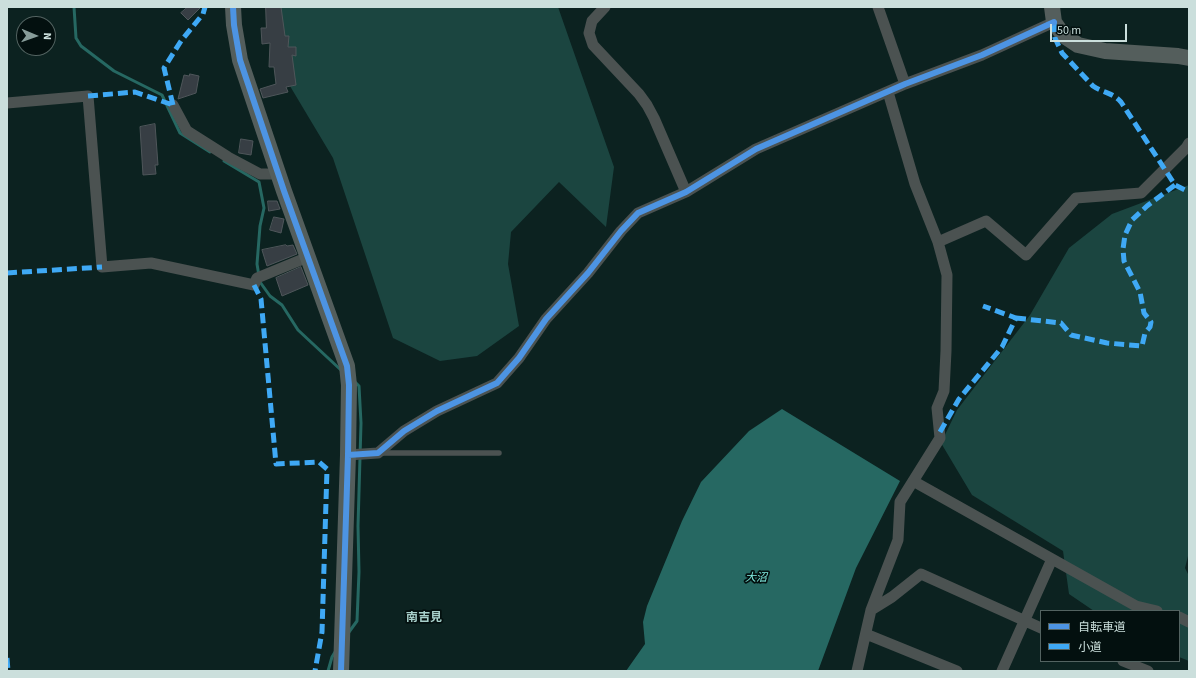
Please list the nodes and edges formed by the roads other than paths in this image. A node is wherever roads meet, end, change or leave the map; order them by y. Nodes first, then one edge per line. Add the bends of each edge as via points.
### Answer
1 (233, 7) edge
2 (605, 7) edge
3 (878, 7) edge
4 (1053, 14) edge
5 (1189, 58) edge
6 (905, 84) junction
7 (888, 92) junction
8 (7, 103) edge
9 (173, 105) dead end
10 (1189, 143) edge
11 (279, 174) junction
12 (686, 192) junction
13 (938, 242) junction
14 (308, 257) junction
15 (378, 453) junction
16 (498, 453) dead end
17 (348, 455) junction
18 (913, 480) junction
19 (1052, 559) junction
20 (871, 610) junction
21 (1153, 610) edge
22 (1180, 618) edge
23 (1025, 621) junction
24 (1189, 622) edge
25 (1040, 628) edge
26 (866, 634) junction
27 (1126, 662) edge
28 (341, 671) edge
29 (857, 671) edge
30 (957, 671) edge
31 (1002, 671) edge
32 (1148, 671) edge

1 - 11 street via 240,60
2 - 12 street via 592,21 589,33 593,45 647,105
3 - 6 street
4 - 5 street via 1063,34 1078,45 1105,51
4 - 6 street via 982,55
6 - 7 street
7 - 12 street via 756,149
7 - 13 street via 915,184
8 - 14 street via 88,96 102,267 151,263 254,285 257,278
9 - 11 street via 187,131 260,174
10 - 13 street via 1141,193 1076,198 1026,255 986,221
11 - 14 street
12 - 15 street via 638,213 546,319 519,358 496,383 404,431
13 - 18 street via 947,275 944,390 937,408 940,438
14 - 17 street via 347,366
15 - 16 lane
15 - 17 street
17 - 28 street
18 - 19 street
18 - 20 street via 900,502 898,540
19 - 21 street via 1136,606
19 - 23 street
20 - 23 street via 921,574
20 - 26 street
22 - 24 street
23 - 25 street
23 - 31 street
26 - 29 street
26 - 30 street
27 - 32 street

